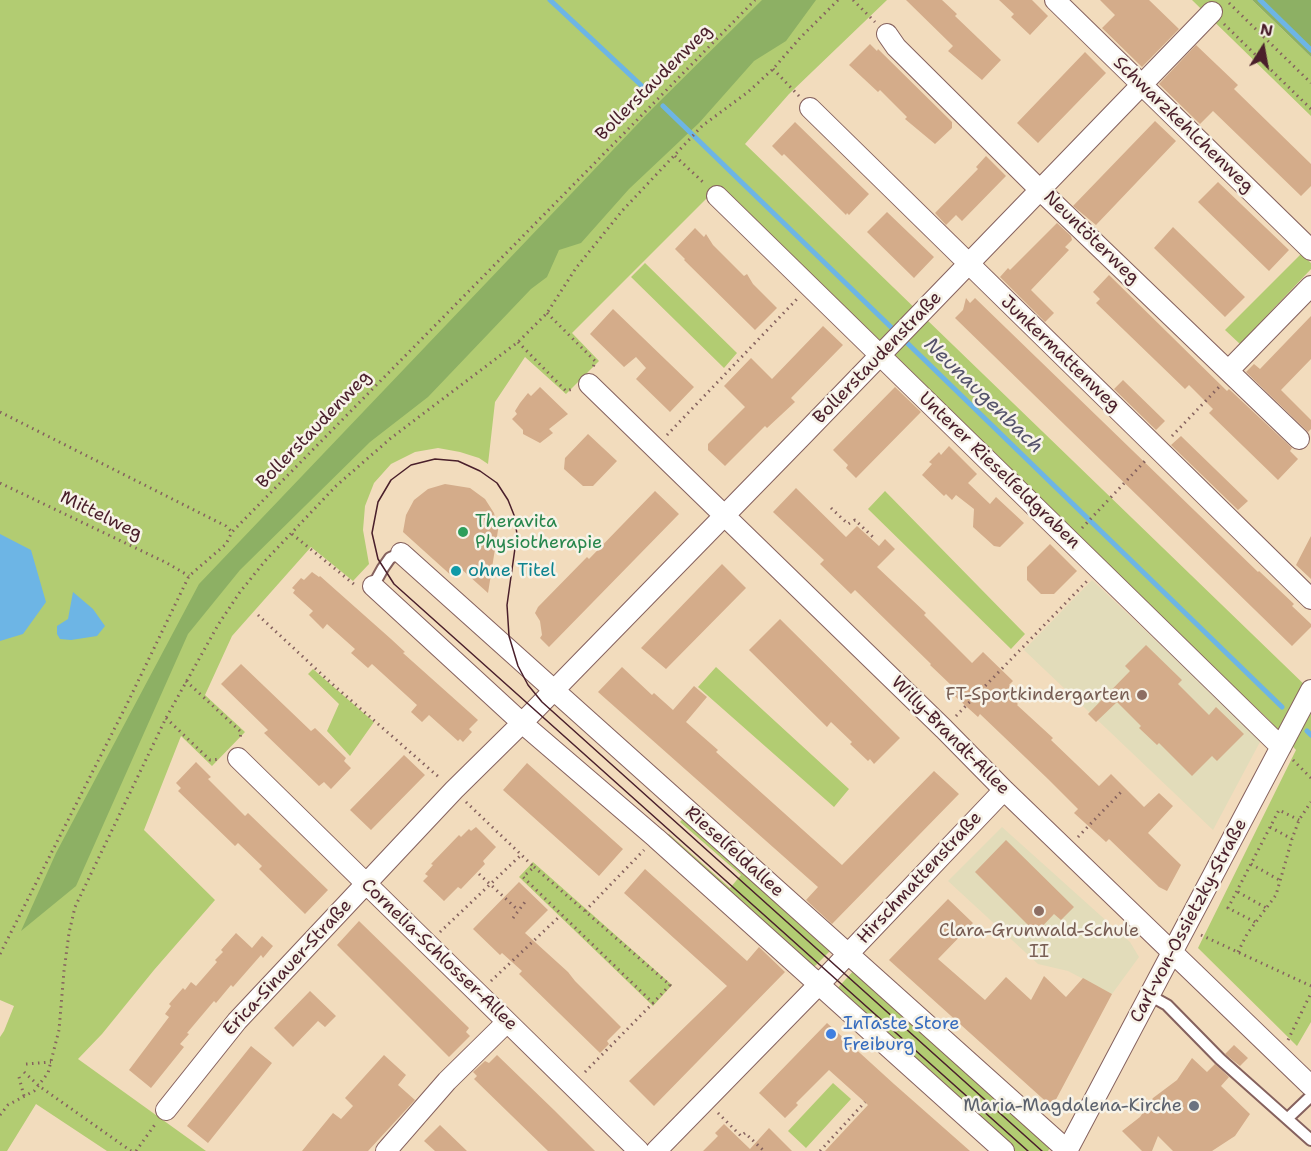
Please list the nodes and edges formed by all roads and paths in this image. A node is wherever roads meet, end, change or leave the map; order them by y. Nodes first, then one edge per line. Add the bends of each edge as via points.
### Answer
1 (755, 0) edge
2 (838, 0) edge
3 (853, 0) edge
4 (1055, 0) edge
5 (1219, 6) edge
6 (887, 34) joint
7 (773, 69) junction
8 (1311, 83) edge
9 (1141, 85) junction
10 (810, 108) joint
11 (1311, 109) edge
12 (675, 156) junction
13 (1040, 190) junction
14 (717, 196) joint
15 (1311, 250) edge
16 (968, 264) junction
17 (1311, 286) edge
18 (809, 287) junction
19 (547, 313) junction
20 (518, 342) junction
21 (886, 349) junction
22 (1229, 370) junction
23 (589, 384) junction
24 (0, 412) edge
25 (1299, 439) dead end
26 (654, 447) junction
27 (1156, 448) junction
28 (0, 483) edge
29 (831, 508) dead end
30 (724, 515) junction
31 (1083, 526) dead end
32 (232, 532) junction
33 (292, 534) junction
34 (873, 537) dead end
35 (401, 553) joint
36 (1098, 569) junction
37 (189, 576) junction
38 (373, 586) junction
39 (1311, 599) edge
40 (258, 615) dead end
41 (186, 681) junction
42 (1311, 690) edge
43 (548, 695) junction
44 (166, 718) junction
45 (522, 723) junction
46 (944, 729) junction
47 (1285, 739) junction
48 (238, 758) junction
49 (1311, 778) edge
50 (454, 790) junction
51 (1004, 790) junction
52 (1122, 791) dead end
53 (1311, 802) edge
54 (1299, 820) junction
55 (1270, 827) junction
56 (656, 838) junction
57 (1292, 839) junction
58 (1066, 849) junction
59 (521, 855) junction
60 (1251, 864) junction
61 (534, 867) junction
62 (479, 874) dead end
63 (1281, 880) junction
64 (366, 883) junction
65 (491, 885) junction
66 (1237, 892) junction
67 (525, 902) dead end
68 (1268, 909) junction
69 (519, 910) junction
70 (585, 911) junction
71 (561, 915) junction
72 (513, 918) dead end
73 (1256, 922) junction
74 (1185, 927) junction
75 (428, 943) junction
76 (1172, 951) junction
77 (1238, 952) junction
78 (0, 954) edge
79 (842, 961) junction
80 (818, 986) junction
81 (1311, 986) edge
82 (478, 993) junction
83 (1311, 993) edge
84 (1149, 995) junction
85 (653, 1003) junction
86 (507, 1022) junction
87 (1280, 1056) junction
88 (52, 1062) junction
89 (26, 1064) dead end
90 (24, 1072) dead end
91 (19, 1077) dead end
92 (571, 1085) junction
93 (39, 1086) junction
94 (1311, 1086) edge
95 (1311, 1095) edge
96 (24, 1096) junction
97 (706, 1101) junction
98 (865, 1102) dead end
99 (165, 1110) joint
100 (0, 1115) edge
101 (1288, 1118) junction
102 (1309, 1135) edge
103 (131, 1151) edge
104 (136, 1151) edge
105 (386, 1151) edge
106 (639, 1151) edge
107 (656, 1151) edge
108 (764, 1151) edge
109 (820, 1151) edge
110 (1004, 1151) edge
111 (1067, 1151) edge

1 - 32 path, Bollerstaudenweg
2 - 7 path
3 - 6 path
4 - 9 street, Schwarzkehlchenweg
5 - 8 path
5 - 9 street, Bollerstaudenstraße
5 - 11 path
6 - 13 street, Neuntöterweg
7 - 10 path
7 - 12 path via 702,126
9 - 13 street, Bollerstaudenstraße
9 - 15 street, Schwarzkehlchenweg
10 - 16 street, Junkermattenweg
12 - 14 path
12 - 19 path via 622,211 576,268
13 - 16 street, Bollerstaudenstraße
13 - 22 street, Neuntöterweg
14 - 18 street, Unterer Rieselfeldgraben
16 - 21 street, Bollerstaudenstraße
16 - 27 street, Junkermattenweg
17 - 22 street
18 - 21 street, Unterer Rieselfeldgraben
18 - 26 path
19 - 20 path
19 - 23 path via 596,361
20 - 23 path via 566,391
20 - 33 path via 391,438 336,486
21 - 30 street, Bollerstaudenstraße
21 - 36 street, Unterer Rieselfeldgraben
22 - 25 street, Neuntöterweg
22 - 27 path via 1226,379
23 - 26 street, Willy-Brandt-Allee
24 - 32 path
26 - 30 street, Willy-Brandt-Allee
27 - 31 path
27 - 39 street, Junkermattenweg
28 - 37 path, Mittelweg
29 - 34 path via 848,524 855,520
30 - 43 street, Bollerstaudenstraße
30 - 46 street, Willy-Brandt-Allee
32 - 37 path, Bollerstaudenweg via 226,544
33 - 38 path via 353,585
33 - 41 path via 240,592
35 - 38 lane via 390,558
35 - 43 street, Rieselfeldallee via 514,656
36 - 46 path
36 - 47 street, Unterer Rieselfeldgraben
37 - 78 path, Bollerstaudenweg
38 - 45 street
40 - 50 path
41 - 44 path
41 - 48 path via 241,732
42 - 47 street, Carl-von-Ossietzky-Straße
43 - 45 street, Erica-Sinauer-Straße
43 - 79 street, Rieselfeldallee
44 - 48 path via 210,760
44 - 88 path via 75,907
45 - 50 street, Erica-Sinauer-Straße
45 - 56 street
46 - 51 street, Willy-Brandt-Allee
47 - 49 path
47 - 74 street, Carl-von-Ossietzky-Straße
48 - 64 street, Cornelia-Schlosser-Allee
50 - 59 path
50 - 64 street, Erica-Sinauer-Straße
51 - 58 street, Willy-Brandt-Allee
51 - 79 street, Hirschmattenstraße
52 - 58 path
53 - 54 path
54 - 55 path via 1279,810
54 - 57 path
55 - 57 path
55 - 60 path
56 - 70 path
56 - 80 street
57 - 63 path
58 - 76 street, Willy-Brandt-Allee
59 - 61 path
59 - 65 path
60 - 63 path
60 - 66 path
61 - 70 path
61 - 71 path via 523,877
62 - 65 path
63 - 68 path
64 - 75 street, Cornelia-Schlosser-Allee
64 - 99 street, Erica-Sinauer-Straße via 237,1021
65 - 69 path
65 - 75 path
66 - 68 path
66 - 73 path via 1228,908
67 - 69 path
68 - 73 path
69 - 72 path
70 - 85 path via 670,985
71 - 82 path
71 - 85 path
73 - 77 path
74 - 76 street, Carl-von-Ossietzky-Straße
74 - 77 path
75 - 82 street, Cornelia-Schlosser-Allee
76 - 84 street, Carl-von-Ossietzky-Straße
76 - 87 street, Willy-Brandt-Allee
77 - 81 path
79 - 80 street, Hirschmattenstraße
79 - 111 street, Rieselfeldallee
80 - 97 street, Hirschmattenstraße
80 - 110 street
82 - 86 street, Cornelia-Schlosser-Allee
83 - 87 path
84 - 101 lane via 1167,1005 1220,1059
84 - 111 street, Carl-von-Ossietzky-Straße
85 - 92 path
86 - 92 street, Cornelia-Schlosser-Allee
86 - 105 street
87 - 94 street, Willy-Brandt-Allee
88 - 89 path
88 - 93 path
90 - 93 path
91 - 96 path
92 - 106 street, Cornelia-Schlosser-Allee
93 - 96 path
93 - 103 path
95 - 101 lane
96 - 100 path
97 - 107 street, Hirschmattenstraße
97 - 108 path via 741,1136 745,1133
98 - 109 path
99 - 104 path
101 - 102 lane

